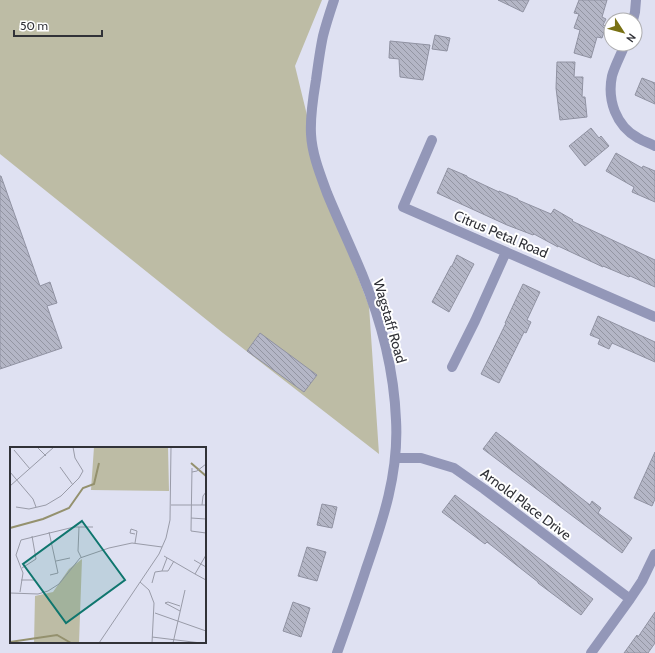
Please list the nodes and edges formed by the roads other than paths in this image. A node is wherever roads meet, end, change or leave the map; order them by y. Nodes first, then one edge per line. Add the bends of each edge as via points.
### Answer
1 (334, 0) edge
2 (636, 0) edge
3 (635, 12) edge
4 (622, 52) edge
5 (432, 140) dead end
6 (655, 146) edge
7 (506, 252) junction
8 (655, 316) edge
9 (452, 367) dead end
10 (395, 458) junction
11 (655, 554) edge
12 (630, 599) junction
13 (337, 653) edge
14 (591, 653) edge

1 - 10 street, Wagstaff Road via 320,53 311,107 311,134 320,175 374,306 384,342 392,379 396,420
2 - 3 street
4 - 6 street via 612,77 612,107 628,131
5 - 7 street, Citrus Petal Road via 403,207
7 - 8 street, Citrus Petal Road
7 - 9 street
10 - 12 street, Arnold Place Drive via 421,458 454,468
10 - 13 street, Wagstaff Road via 388,502
11 - 12 street
12 - 14 street

